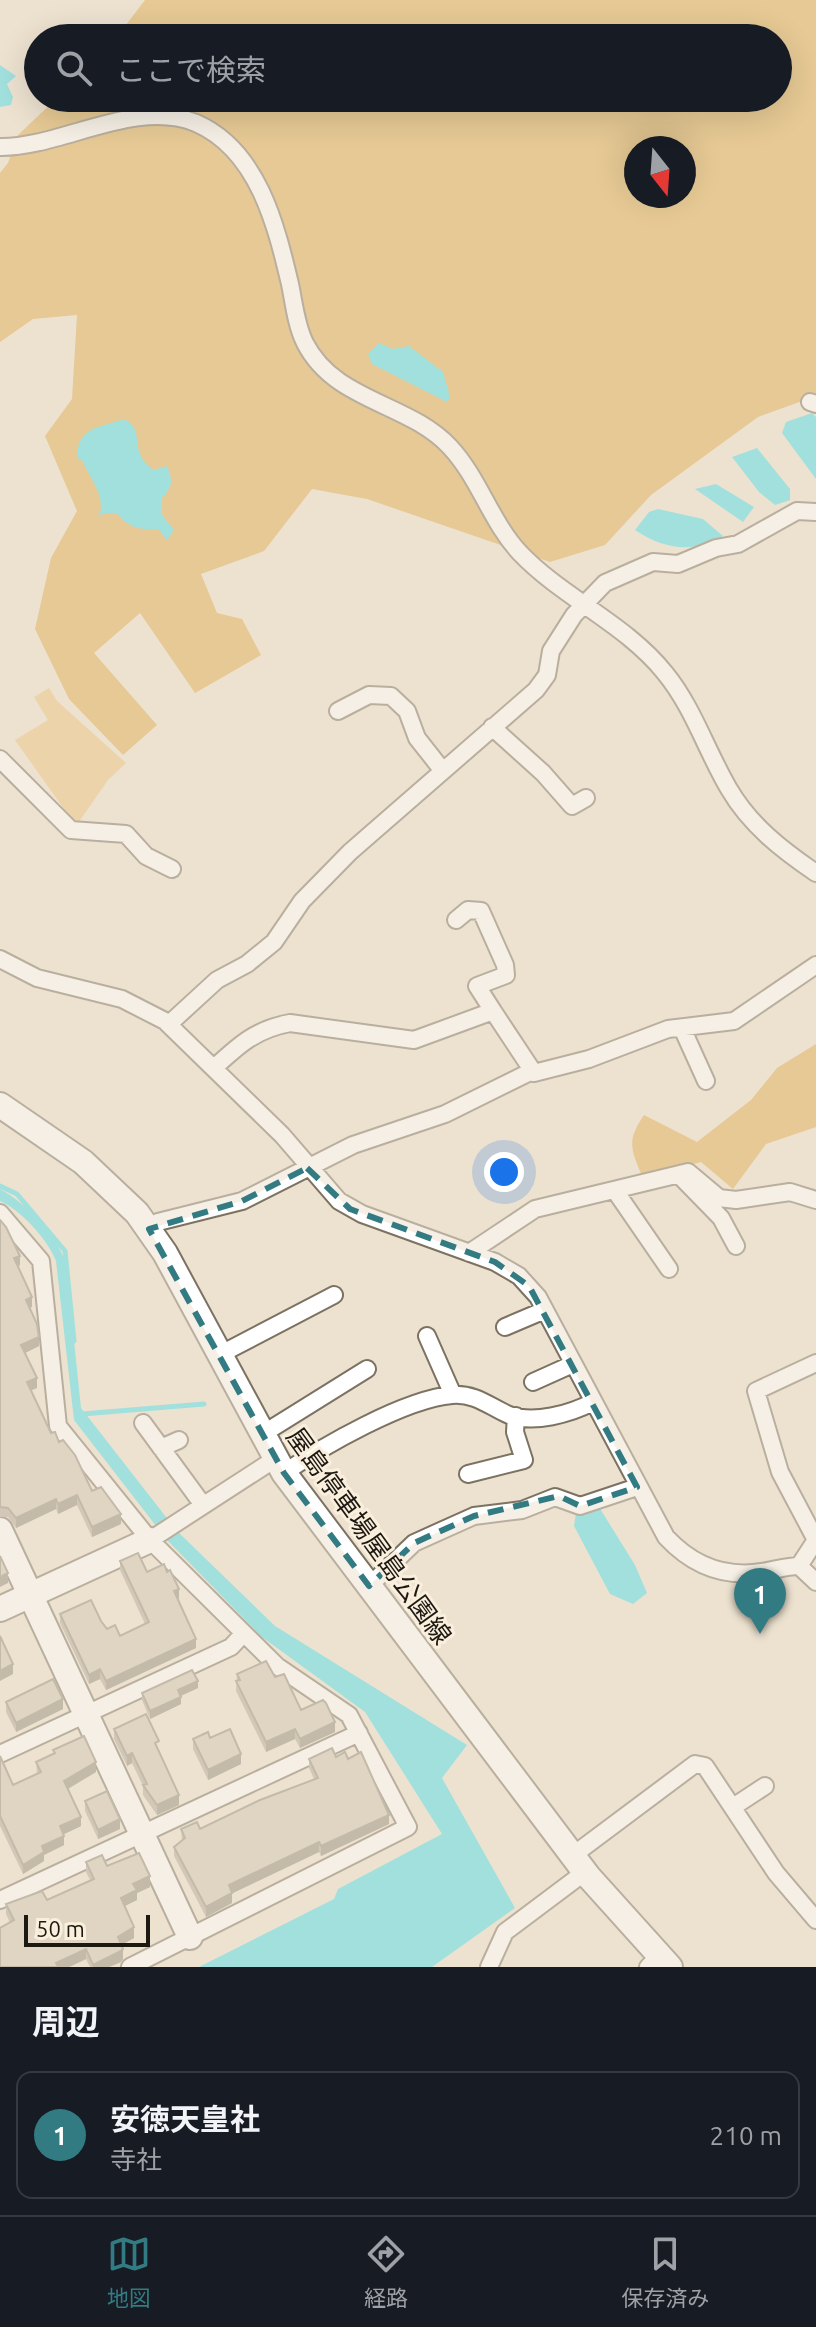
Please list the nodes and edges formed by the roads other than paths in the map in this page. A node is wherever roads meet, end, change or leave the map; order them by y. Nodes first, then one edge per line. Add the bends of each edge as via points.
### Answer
1 (0, 147) edge
2 (816, 512) edge
3 (584, 606) junction
4 (338, 711) dead end
5 (492, 727) junction
6 (0, 759) edge
7 (443, 771) junction
8 (586, 798) dead end
9 (172, 869) dead end
10 (816, 873) edge
11 (456, 920) dead end
12 (0, 959) edge
13 (816, 965) edge
14 (493, 1011) junction
15 (169, 1024) junction
16 (682, 1028) junction
17 (215, 1067) junction
18 (530, 1072) junction
19 (706, 1081) dead end
20 (0, 1105) edge
21 (307, 1168) junction
22 (679, 1174) junction
23 (616, 1192) junction
24 (816, 1200) edge
25 (0, 1213) edge
26 (149, 1229) junction
27 (736, 1246) dead end
28 (469, 1253) junction
29 (669, 1269) dead end
30 (334, 1295) dead end
31 (545, 1310) junction
32 (505, 1327) dead end
33 (427, 1336) dead end
34 (219, 1355) junction
35 (816, 1363) edge
36 (573, 1364) junction
37 (367, 1369) dead end
38 (533, 1382) dead end
39 (453, 1395) junction
40 (593, 1402) junction
41 (516, 1416) junction
42 (143, 1423) dead end
43 (261, 1435) junction
44 (179, 1440) dead end
45 (161, 1448) junction
46 (279, 1466) junction
47 (468, 1474) dead end
48 (637, 1487) junction
49 (203, 1505) junction
50 (0, 1530) edge
51 (154, 1537) junction
52 (799, 1566) junction
53 (816, 1582) edge
54 (369, 1586) junction
55 (31, 1595) junction
56 (0, 1609) edge
57 (244, 1633) junction
58 (86, 1714) junction
59 (359, 1733) junction
60 (0, 1754) edge
61 (765, 1786) dead end
62 (733, 1807) junction
63 (142, 1834) junction
64 (578, 1864) junction
65 (0, 1900) edge
66 (816, 1920) edge
67 (190, 1937) junction
68 (659, 1963) edge
69 (130, 1967) edge
70 (489, 1967) edge

1 - 3 street via 141,117 193,122 220,136 256,177 305,343 322,367 340,384 430,428 474,479 518,551
2 - 3 street via 797,511 738,544 678,564 653,562 627,570 605,583
3 - 5 street via 551,651 547,675 536,690
3 - 10 street via 665,673 745,812
4 - 7 street via 369,695 391,696 407,711 417,738
5 - 7 street
5 - 8 street via 572,806
6 - 9 street via 71,830 126,834 146,856
7 - 15 street via 350,852 302,901 274,942 217,980
11 - 14 street via 468,910 481,911 505,965 506,975 477,986
12 - 15 street via 49,982 137,1005
13 - 16 street via 734,1021
14 - 17 street via 414,1040 290,1023 270,1026 243,1040
14 - 18 street
15 - 17 street
16 - 18 street
16 - 19 street
17 - 21 street
18 - 21 street via 445,1114 381,1134
20 - 26 main road, 屋島停車場屋島公園線 via 102,1177
21 - 26 street via 242,1201 158,1222
21 - 28 street via 350,1209
22 - 23 street
22 - 24 street via 688,1172 719,1198 790,1192
22 - 27 street via 721,1218
23 - 28 street via 535,1209
23 - 29 street
25 - 51 street via 41,1261 58,1426
26 - 34 main road, 屋島停車場屋島公園線
28 - 31 street via 519,1276
30 - 34 street
31 - 32 street
31 - 36 street
33 - 39 street
34 - 43 main road, 屋島停車場屋島公園線
35 - 52 street via 756,1391 780,1472 816,1540
36 - 38 street
36 - 40 street
37 - 43 street
39 - 41 street via 485,1401
39 - 46 street via 387,1415
40 - 41 street via 546,1417
40 - 48 street
41 - 47 street via 524,1460
42 - 45 street
43 - 46 main road, 屋島停車場屋島公園線
44 - 45 street
45 - 49 street
46 - 49 street
46 - 54 main road, 屋島停車場屋島公園線
48 - 52 street via 666,1537 702,1565 746,1573
48 - 54 street via 580,1506 555,1497 522,1510 474,1516 414,1543
49 - 51 street
50 - 55 main road
51 - 55 main road
51 - 57 street
52 - 53 street
54 - 64 main road, 屋島停車場屋島公園線
55 - 56 main road
55 - 58 main road
57 - 58 street via 231,1647
57 - 59 street via 286,1673 349,1715
58 - 60 street
58 - 63 main road
59 - 63 street
59 - 67 street via 408,1827
61 - 62 street
62 - 64 street via 705,1766 695,1764
62 - 66 street via 776,1873
63 - 65 street
63 - 67 main road
64 - 68 main road, 屋島停車場屋島公園線
64 - 70 street via 505,1932
67 - 69 street

